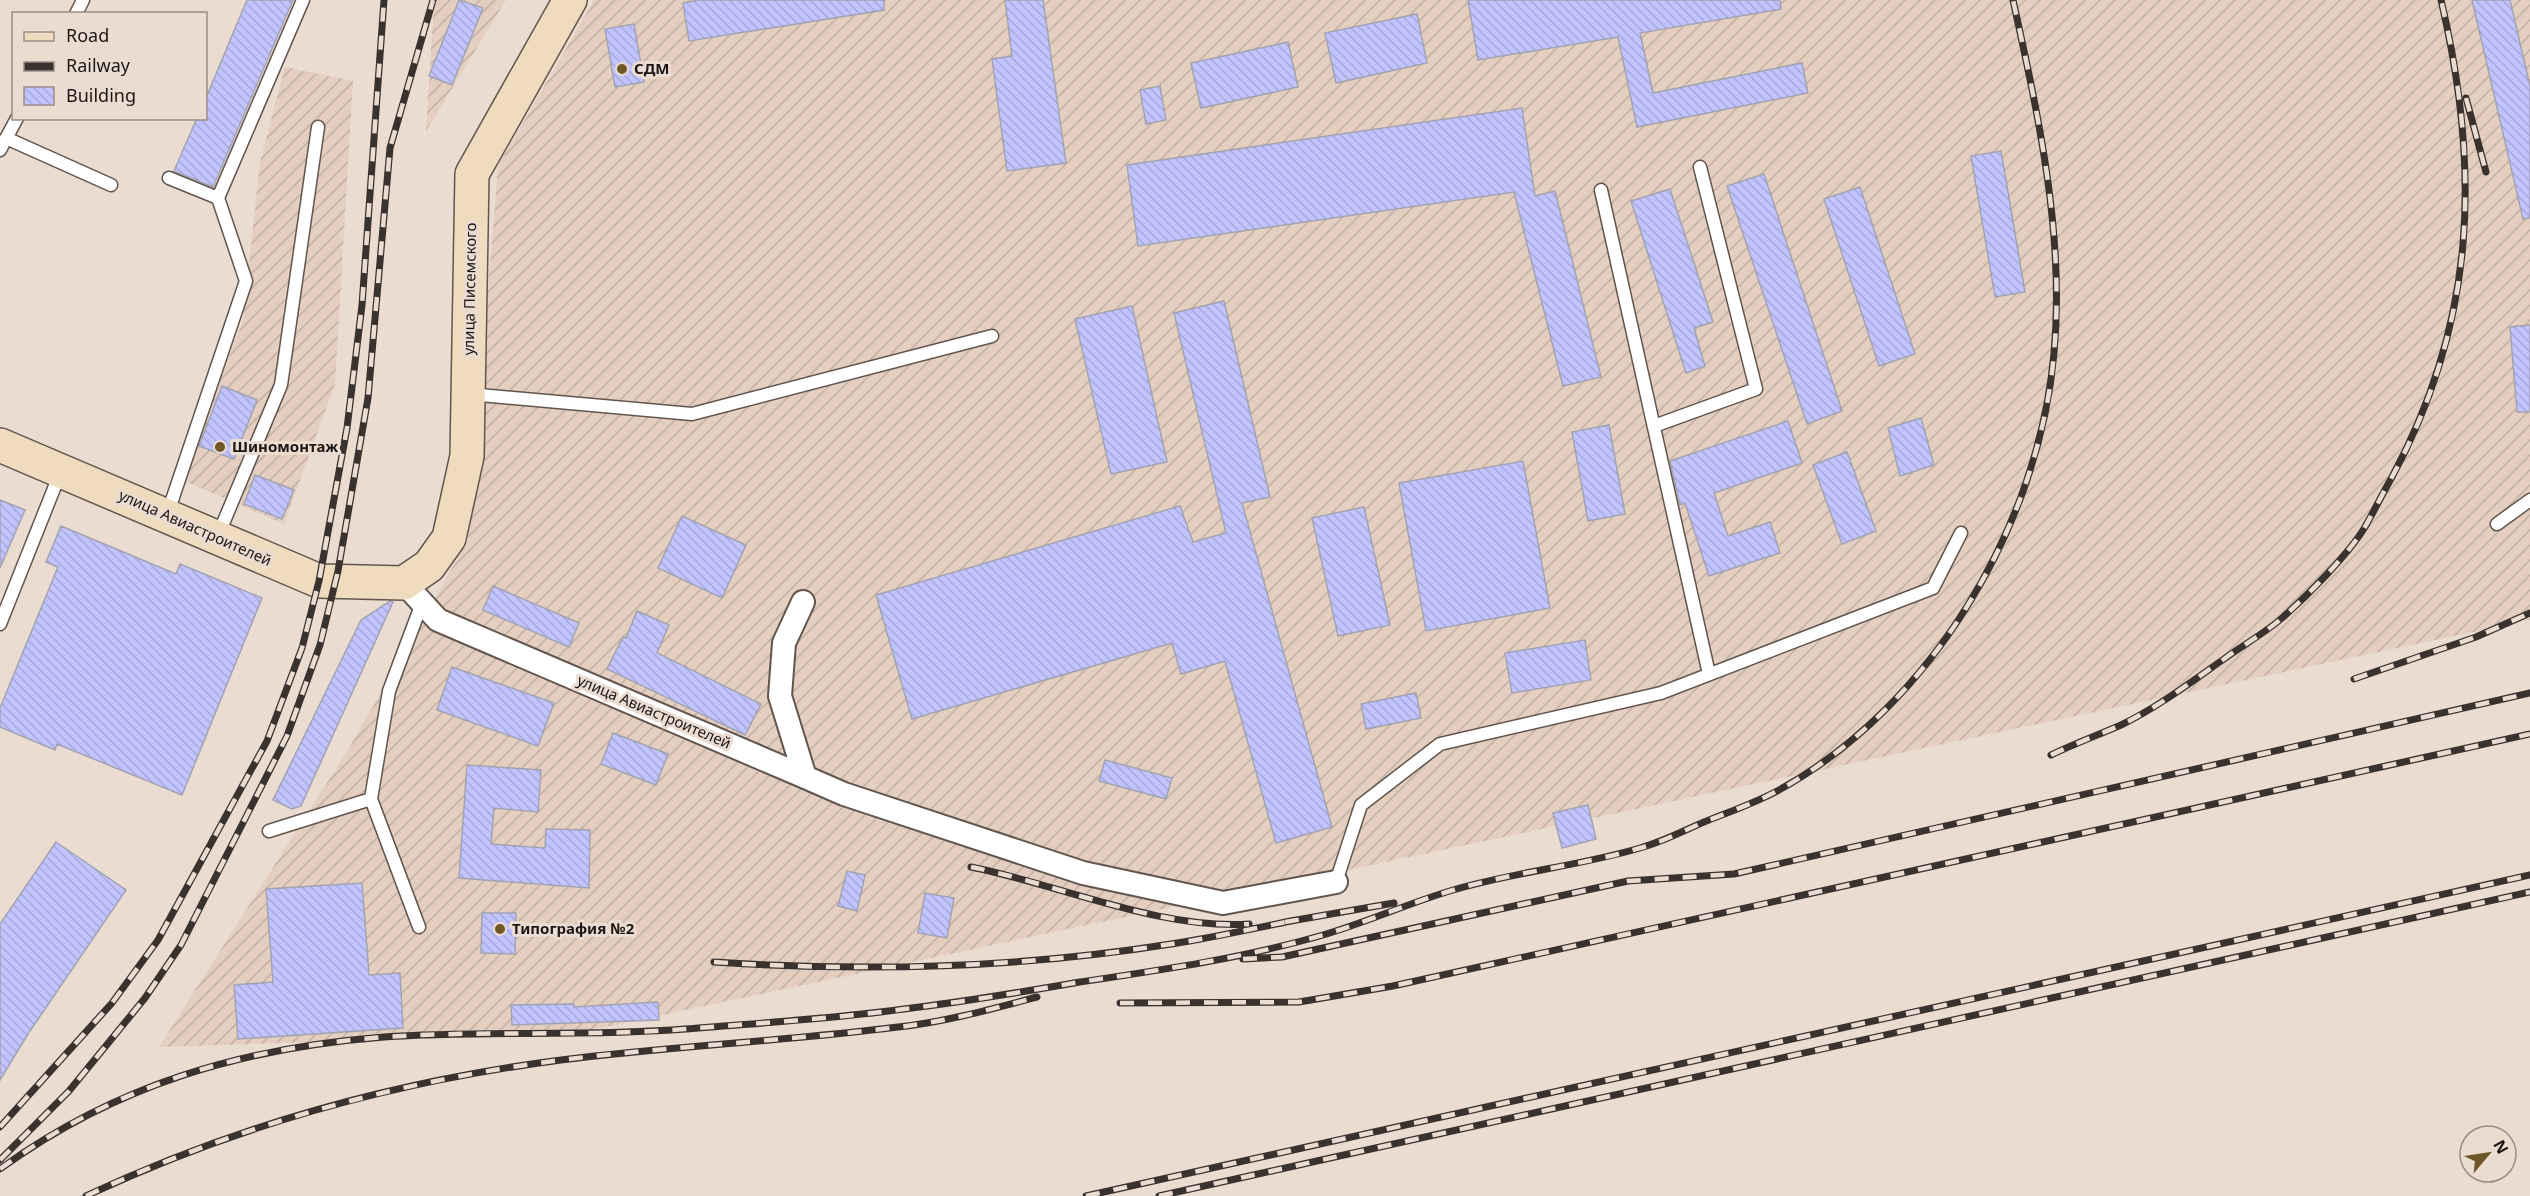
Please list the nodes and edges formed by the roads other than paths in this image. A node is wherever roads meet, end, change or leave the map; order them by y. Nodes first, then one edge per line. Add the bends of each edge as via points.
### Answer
1 (303, 0) edge
2 (570, 0) edge
3 (16, 120) edge
4 (318, 127) dead end
5 (6, 138) junction
6 (0, 150) edge
7 (1700, 167) dead end
8 (169, 178) dead end
9 (111, 185) dead end
10 (1601, 190) dead end
11 (218, 198) junction
12 (992, 336) dead end
13 (468, 394) junction
14 (1654, 426) junction
15 (0, 445) edge
16 (61, 470) junction
17 (2530, 500) edge
18 (166, 515) junction
19 (2497, 524) dead end
20 (1962, 533) dead end
21 (217, 539) junction
22 (413, 593) junction
23 (803, 602) dead end
24 (0, 624) edge
25 (1709, 675) junction
26 (806, 777) junction
27 (371, 799) junction
28 (269, 831) dead end
29 (1336, 882) joint
30 (418, 927) dead end

1 - 11 lane
2 - 13 street, улица Писемского via 472,174
3 - 5 lane
4 - 21 lane via 281,385
5 - 6 lane
5 - 9 lane
7 - 14 lane via 1756,389
8 - 11 lane
10 - 14 lane
11 - 18 lane via 246,281
12 - 13 lane via 692,414
13 - 22 street, улица Писемского via 467,456 448,538
14 - 25 lane
15 - 16 street, улица Авиастроителей
16 - 18 street, улица Авиастроителей
16 - 24 lane
17 - 19 lane
18 - 21 street, улица Авиастроителей
20 - 25 lane via 1933,588
21 - 22 street, улица Авиастроителей via 319,581
22 - 26 street, улица Авиастроителей via 438,620
22 - 27 lane via 389,691
23 - 26 street via 784,643 780,696
25 - 29 lane via 1661,693 1440,744 1361,805
26 - 29 street, улица Авиастроителей via 844,794 1083,873 1223,903
27 - 28 lane
27 - 30 lane

